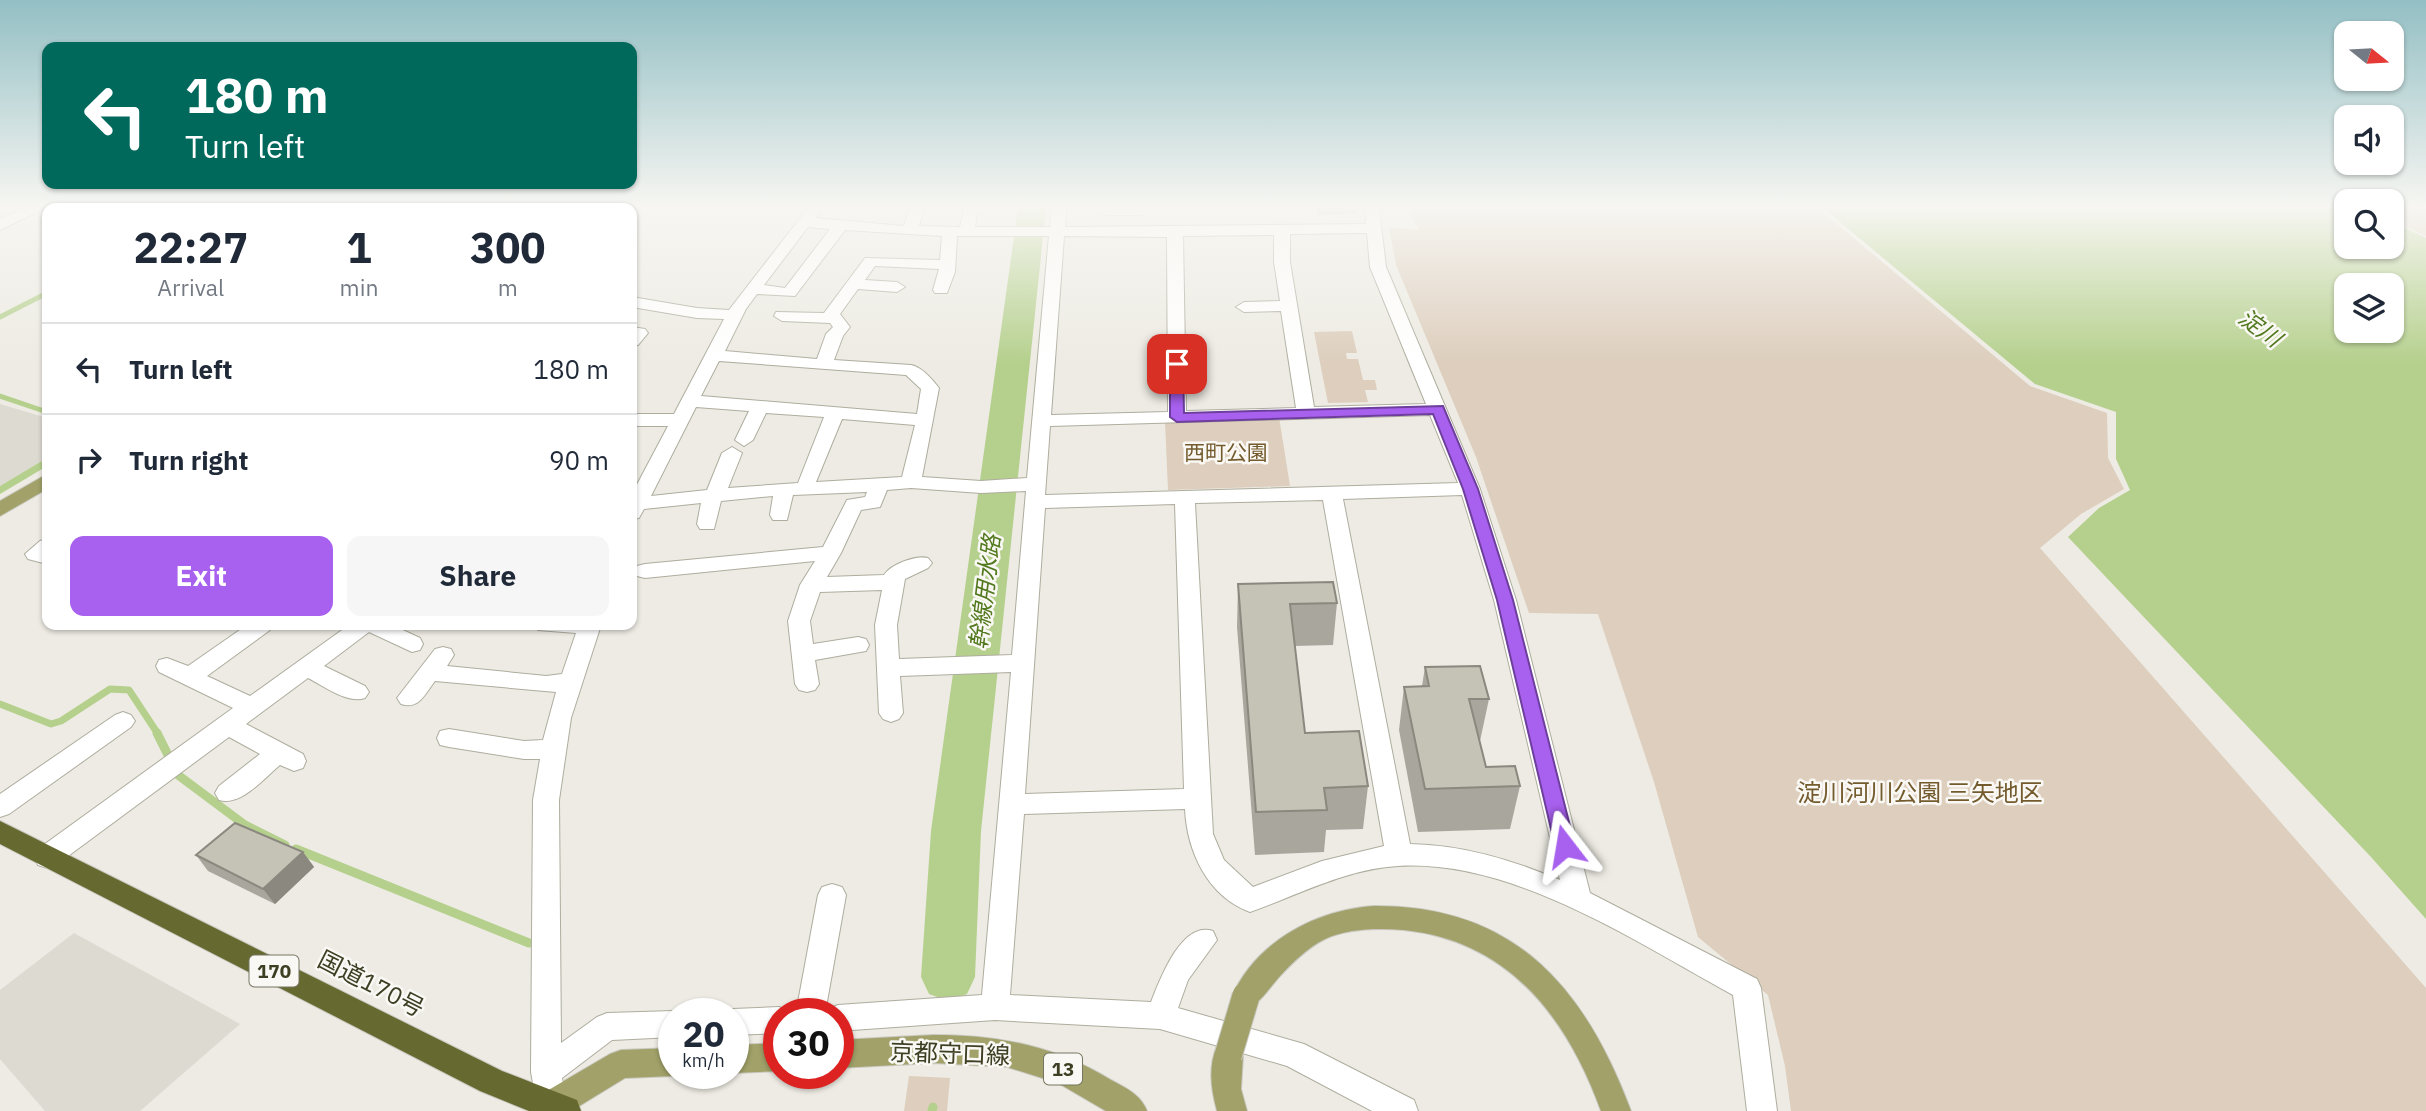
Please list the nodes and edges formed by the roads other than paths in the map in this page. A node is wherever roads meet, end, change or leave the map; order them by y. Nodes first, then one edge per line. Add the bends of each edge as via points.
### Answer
1 (775, 260) edge
2 (814, 260) edge
3 (947, 260) edge
4 (1055, 260) edge
5 (1175, 260) edge
6 (1282, 260) edge
7 (1377, 260) edge
8 (947, 265) junction
9 (853, 284) junction
10 (897, 287) dead end
11 (753, 289) junction
12 (941, 290) dead end
13 (637, 303) edge
14 (1289, 306) junction
15 (1244, 307) dead end
16 (735, 315) junction
17 (782, 316) dead end
18 (829, 318) junction
19 (714, 356) junction
20 (824, 363) junction
21 (940, 368) dead end
22 (925, 383) junction
23 (690, 401) junction
24 (760, 407) junction
25 (1438, 409) junction
26 (836, 412) junction
27 (1306, 413) junction
28 (1177, 417) junction
29 (679, 419) junction
30 (637, 420) edge
31 (925, 420) junction
32 (1042, 421) junction
33 (807, 481) dead end
34 (911, 482) junction
35 (42, 483) edge
36 (879, 485) junction
37 (784, 489) junction
38 (1470, 489) junction
39 (1037, 493) junction
40 (1332, 494) junction
41 (713, 496) junction
42 (1185, 497) junction
43 (637, 502) edge
44 (637, 508) edge
45 (0, 510) edge
46 (780, 516) dead end
47 (707, 524) dead end
48 (831, 553) junction
49 (921, 563) dead end
50 (645, 571) dead end
51 (894, 582) junction
52 (811, 585) junction
53 (255, 630) edge
54 (357, 630) edge
55 (383, 630) edge
56 (588, 630) edge
57 (412, 644) dead end
58 (858, 645) dead end
59 (803, 654) junction
60 (1022, 663) junction
61 (167, 666) dead end
62 (306, 667) junction
63 (888, 668) junction
64 (189, 677) junction
65 (569, 682) junction
66 (807, 684) dead end
67 (357, 692) dead end
68 (409, 698) dead end
69 (251, 708) junction
70 (891, 713) dead end
71 (123, 721) dead end
72 (227, 725) junction
73 (449, 738) dead end
74 (554, 749) junction
75 (228, 793) dead end
76 (1197, 799) junction
77 (1014, 804) junction
78 (0, 807) edge
79 (0, 832) edge
80 (1399, 854) junction
81 (47, 857) junction
82 (832, 895) dead end
83 (1578, 900) junction
84 (1203, 940) dead end
85 (813, 998) edge
86 (995, 1007) junction
87 (1160, 1016) junction
88 (854, 1017) edge
89 (658, 1025) edge
90 (854, 1053) edge
91 (658, 1063) edge
92 (546, 1072) junction
93 (555, 1110) edge
94 (1132, 1111) edge
95 (1232, 1111) edge
96 (1403, 1111) edge
97 (1616, 1111) edge
98 (1762, 1111) edge

1 - 11 street
2 - 11 street via 789,293
3 - 8 street
4 - 32 street
5 - 28 street
6 - 14 street
7 - 25 street
8 - 9 street via 870,261
8 - 12 street
9 - 10 street
9 - 18 street
11 - 16 street
13 - 16 street
14 - 15 street
14 - 27 street
16 - 19 street
17 - 18 street
18 - 20 street via 842,327
19 - 20 street
19 - 23 street
20 - 22 street via 911,370
21 - 22 street
22 - 31 street via 930,388
23 - 24 street
23 - 29 street
24 - 26 street
24 - 41 street
25 - 27 street
25 - 38 street
26 - 31 street
26 - 33 street
27 - 28 street
28 - 32 street
29 - 30 street
29 - 43 street
31 - 34 street
32 - 39 street
34 - 36 street
34 - 39 street via 1011,486
35 - 45 main road
36 - 37 street
36 - 48 street via 873,503 854,505
37 - 41 street
37 - 46 street
38 - 40 street
38 - 83 street via 1505,600
39 - 42 street
39 - 60 street
40 - 42 street
40 - 80 street
41 - 44 street
41 - 47 street
42 - 76 street
48 - 50 street via 742,553
48 - 52 street
49 - 51 street via 895,575
51 - 52 street
51 - 63 street via 886,625
52 - 59 street via 799,621
53 - 64 street
54 - 62 street
55 - 57 street
56 - 65 street
58 - 59 street
59 - 66 street
60 - 63 street
60 - 77 street
61 - 64 street
62 - 67 street
62 - 69 street
63 - 70 street
64 - 69 street
65 - 68 street via 546,684 436,664
65 - 74 street
69 - 72 street
71 - 78 street
72 - 75 street via 286,757
72 - 81 street
73 - 74 street via 524,750
74 - 92 street via 546,800
76 - 77 street
76 - 80 street via 1199,840 1217,874 1244,906 1354,863
77 - 86 street
79 - 81 highway, 国道170号 / 170
80 - 83 street via 1463,860 1509,872
81 - 93 highway, 国道170号 / 170
82 - 85 street
83 - 98 street via 1747,988
84 - 87 street via 1177,973
86 - 87 street
86 - 88 street
87 - 96 street via 1293,1054
89 - 92 street via 607,1027
90 - 94 main road, 京都守口線 / 13 via 984,1051 1024,1056 1101,1088
91 - 93 main road via 621,1065
92 - 93 street
95 - 97 main road, bridge via 1226,1089 1228,1056 1246,996 1267,969 1302,938 1343,921 1379,916 1424,920 1468,932 1511,955 1547,989 1581,1037

